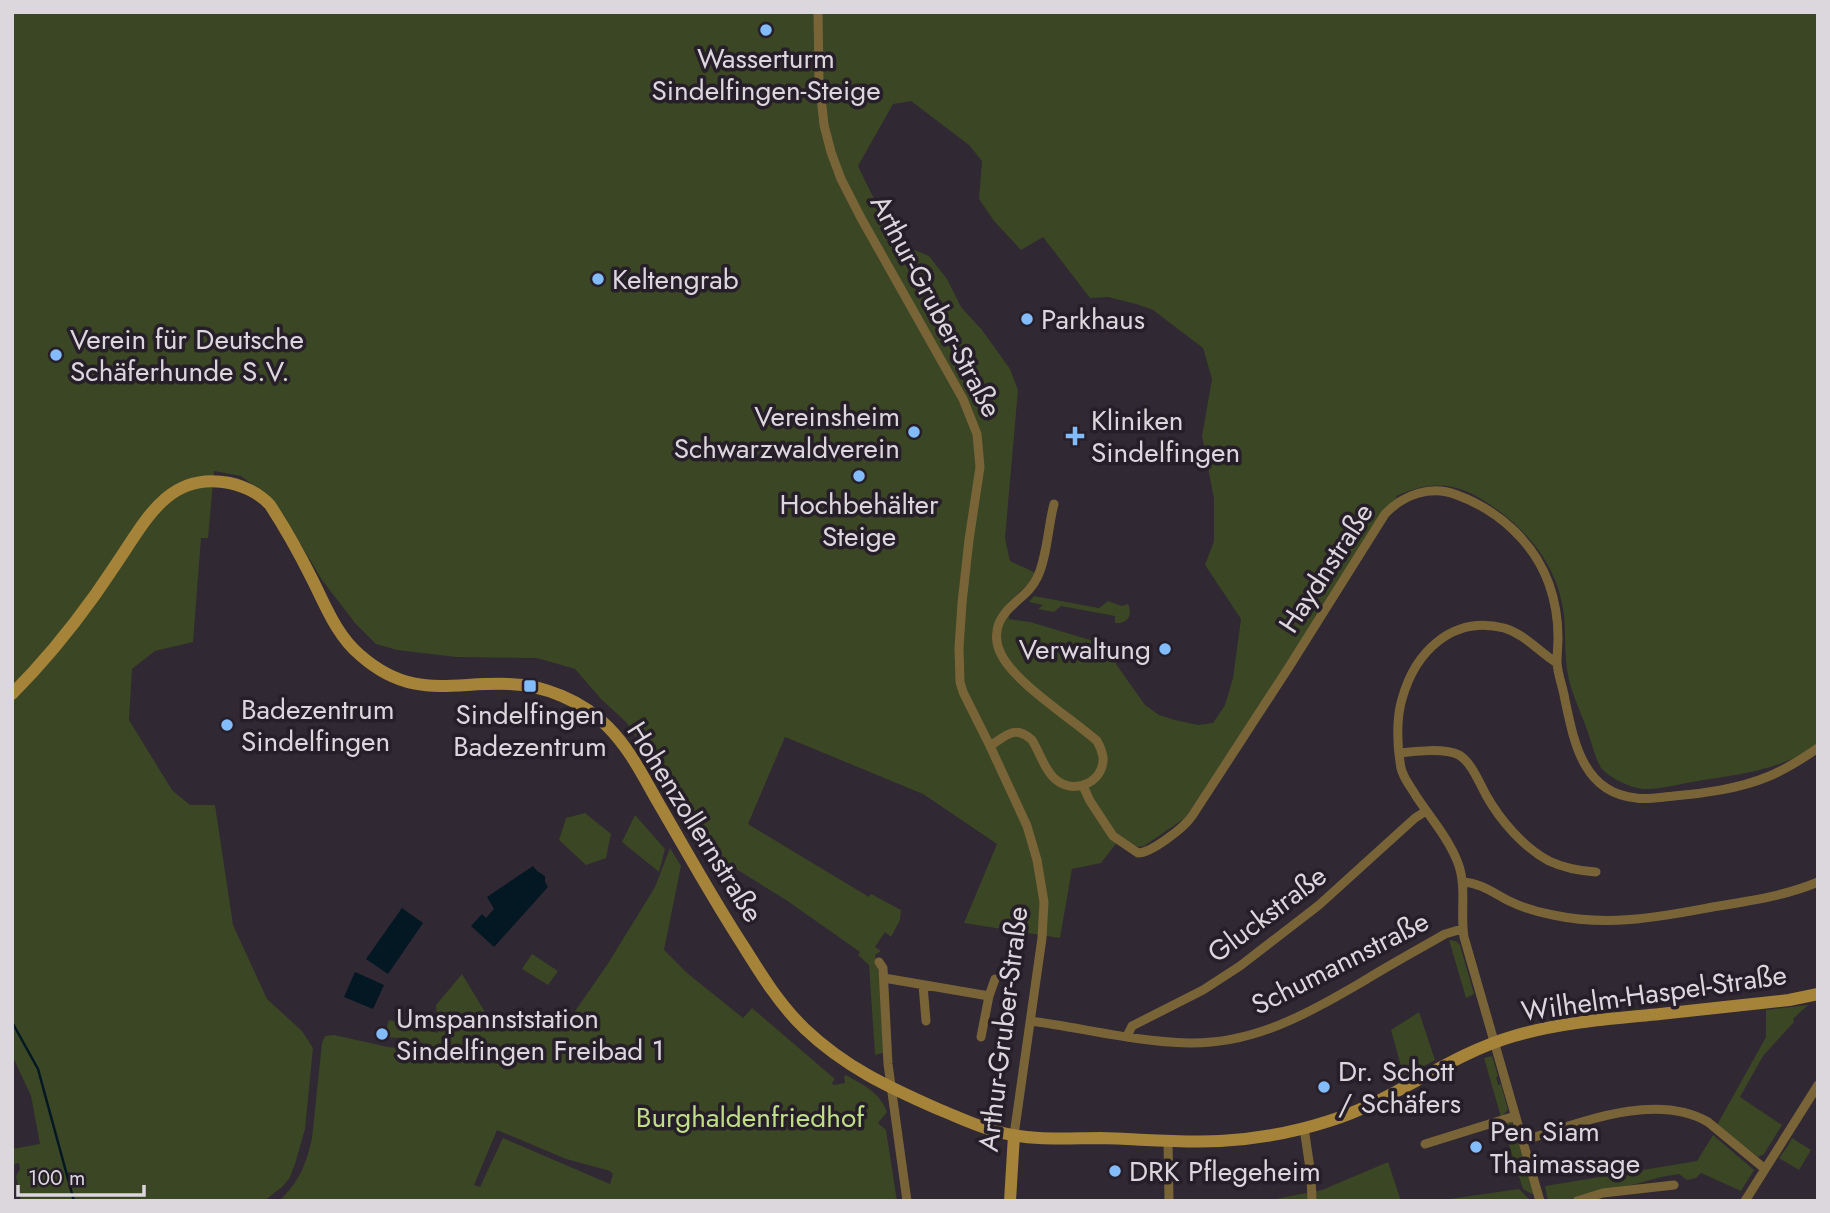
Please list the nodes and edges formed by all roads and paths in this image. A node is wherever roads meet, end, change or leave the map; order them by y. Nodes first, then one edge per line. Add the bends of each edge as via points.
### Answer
1 (818, 12) edge
2 (1054, 504) dead end
3 (1557, 663) junction
4 (12, 694) edge
5 (990, 746) junction
6 (1818, 748) edge
7 (1400, 752) junction
8 (1083, 786) junction
9 (1426, 811) junction
10 (1597, 872) dead end
11 (1818, 881) edge
12 (1463, 882) junction
13 (1462, 929) junction
14 (879, 962) dead end
15 (884, 978) junction
16 (995, 979) dead end
17 (923, 985) junction
18 (1818, 994) edge
19 (989, 996) junction
20 (926, 1021) dead end
21 (1031, 1021) junction
22 (1126, 1036) junction
23 (981, 1037) dead end
24 (1494, 1042) junction
25 (1818, 1084) edge
26 (893, 1090) junction
27 (1515, 1115) junction
28 (1304, 1128) junction
29 (1014, 1135) junction
30 (1168, 1140) junction
31 (1522, 1140) junction
32 (1425, 1144) dead end
33 (1765, 1170) junction
34 (1674, 1185) dead end
35 (906, 1201) edge
36 (1010, 1201) edge
37 (1169, 1201) edge
38 (1312, 1201) edge
39 (1539, 1201) edge
40 (1577, 1201) edge
41 (1745, 1201) edge

1 - 5 street, Arthur-Gruber-Straße via 824,125 841,179 963,399 977,434 979,475 967,552 959,669 962,692
2 - 8 street via 1040,572 1004,614 997,643 1017,675 1097,741 1103,755 1101,767
3 - 6 street, Haydnstraße via 1568,719 1587,770 1619,794 1647,798 1718,790 1766,778
3 - 7 street via 1508,629 1473,627 1446,635 1425,652 1406,688 1400,713
3 - 8 street, Haydnstraße via 1557,618 1549,583 1516,532 1487,508 1461,496 1440,489 1418,493 1385,514 1183,827 1138,853 1113,836
4 - 26 street, Hohenzollernstraße via 69,629 165,498 203,481 247,489 270,505 338,629 373,666 394,678 427,686 530,686 578,704 603,722 631,756 735,934 783,1005 826,1048
5 - 8 street via 1007,734 1021,732 1032,740 1053,778 1067,786
5 - 21 street, Arthur-Gruber-Straße via 1027,826 1041,880 1042,938
7 - 9 street via 1403,773
7 - 10 street via 1452,752 1462,757 1496,811 1529,845 1550,861
9 - 12 street via 1451,847
9 - 22 street, Gluckstraße via 1288,931 1203,990 1132,1026
11 - 12 street via 1753,900 1609,921 1533,910
12 - 13 street
13 - 22 street, Schumannstraße via 1274,1028 1201,1042
13 - 24 street
14 - 15 street
15 - 17 street
15 - 26 street
16 - 19 street
17 - 19 street
17 - 20 street
18 - 24 street, Wilhelm-Haspel-Straße via 1576,1022
19 - 23 street
21 - 22 street, Schumannstraße
21 - 29 street, Arthur-Gruber-Straße
24 - 27 street
24 - 28 street, Wilhelm-Haspel-Straße via 1347,1115
25 - 33 street
26 - 29 street, Hohenzollernstraße
26 - 35 street
27 - 31 street
27 - 32 street
28 - 30 street, Wilhelm-Haspel-Straße via 1220,1141
28 - 38 street
29 - 30 street, Wilhelm-Haspel-Straße
29 - 36 street, Arthur-Gruber-Straße
30 - 37 street
31 - 33 street via 1619,1113 1681,1111 1708,1122
31 - 39 street
33 - 41 street
34 - 40 street via 1603,1193

